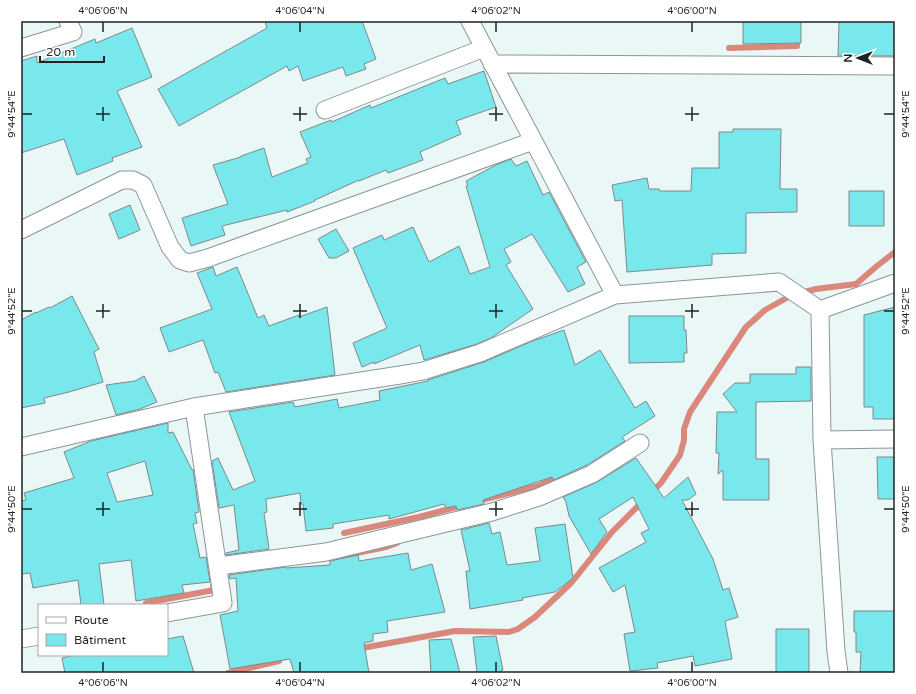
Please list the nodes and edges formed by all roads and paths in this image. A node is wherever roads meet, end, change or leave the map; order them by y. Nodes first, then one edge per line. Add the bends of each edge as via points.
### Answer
1 (68, 21) edge
2 (470, 21) edge
3 (21, 48) edge
4 (484, 48) junction
5 (492, 64) junction
6 (895, 66) edge
7 (325, 110) dead end
8 (533, 141) junction
9 (21, 230) edge
10 (895, 283) edge
11 (615, 295) junction
12 (820, 310) junction
13 (194, 406) junction
14 (895, 439) edge
15 (822, 440) junction
16 (640, 443) dead end
17 (21, 447) edge
18 (218, 566) junction
19 (168, 613) edge
20 (38, 636) edge
21 (21, 639) edge
22 (839, 673) edge

1 - 3 street via 72,32
2 - 4 street
4 - 5 street
4 - 7 street
5 - 6 street
5 - 8 street
8 - 9 street via 188,263 180,260 170,248 143,185 133,180 122,180
8 - 11 street
10 - 12 street
11 - 12 street via 779,282
11 - 13 street via 480,353 423,371
12 - 15 street
13 - 17 street
13 - 18 street
14 - 15 street
15 - 22 street
16 - 18 street via 592,474 539,497 492,512 326,552
18 - 19 street via 223,603
20 - 21 street

